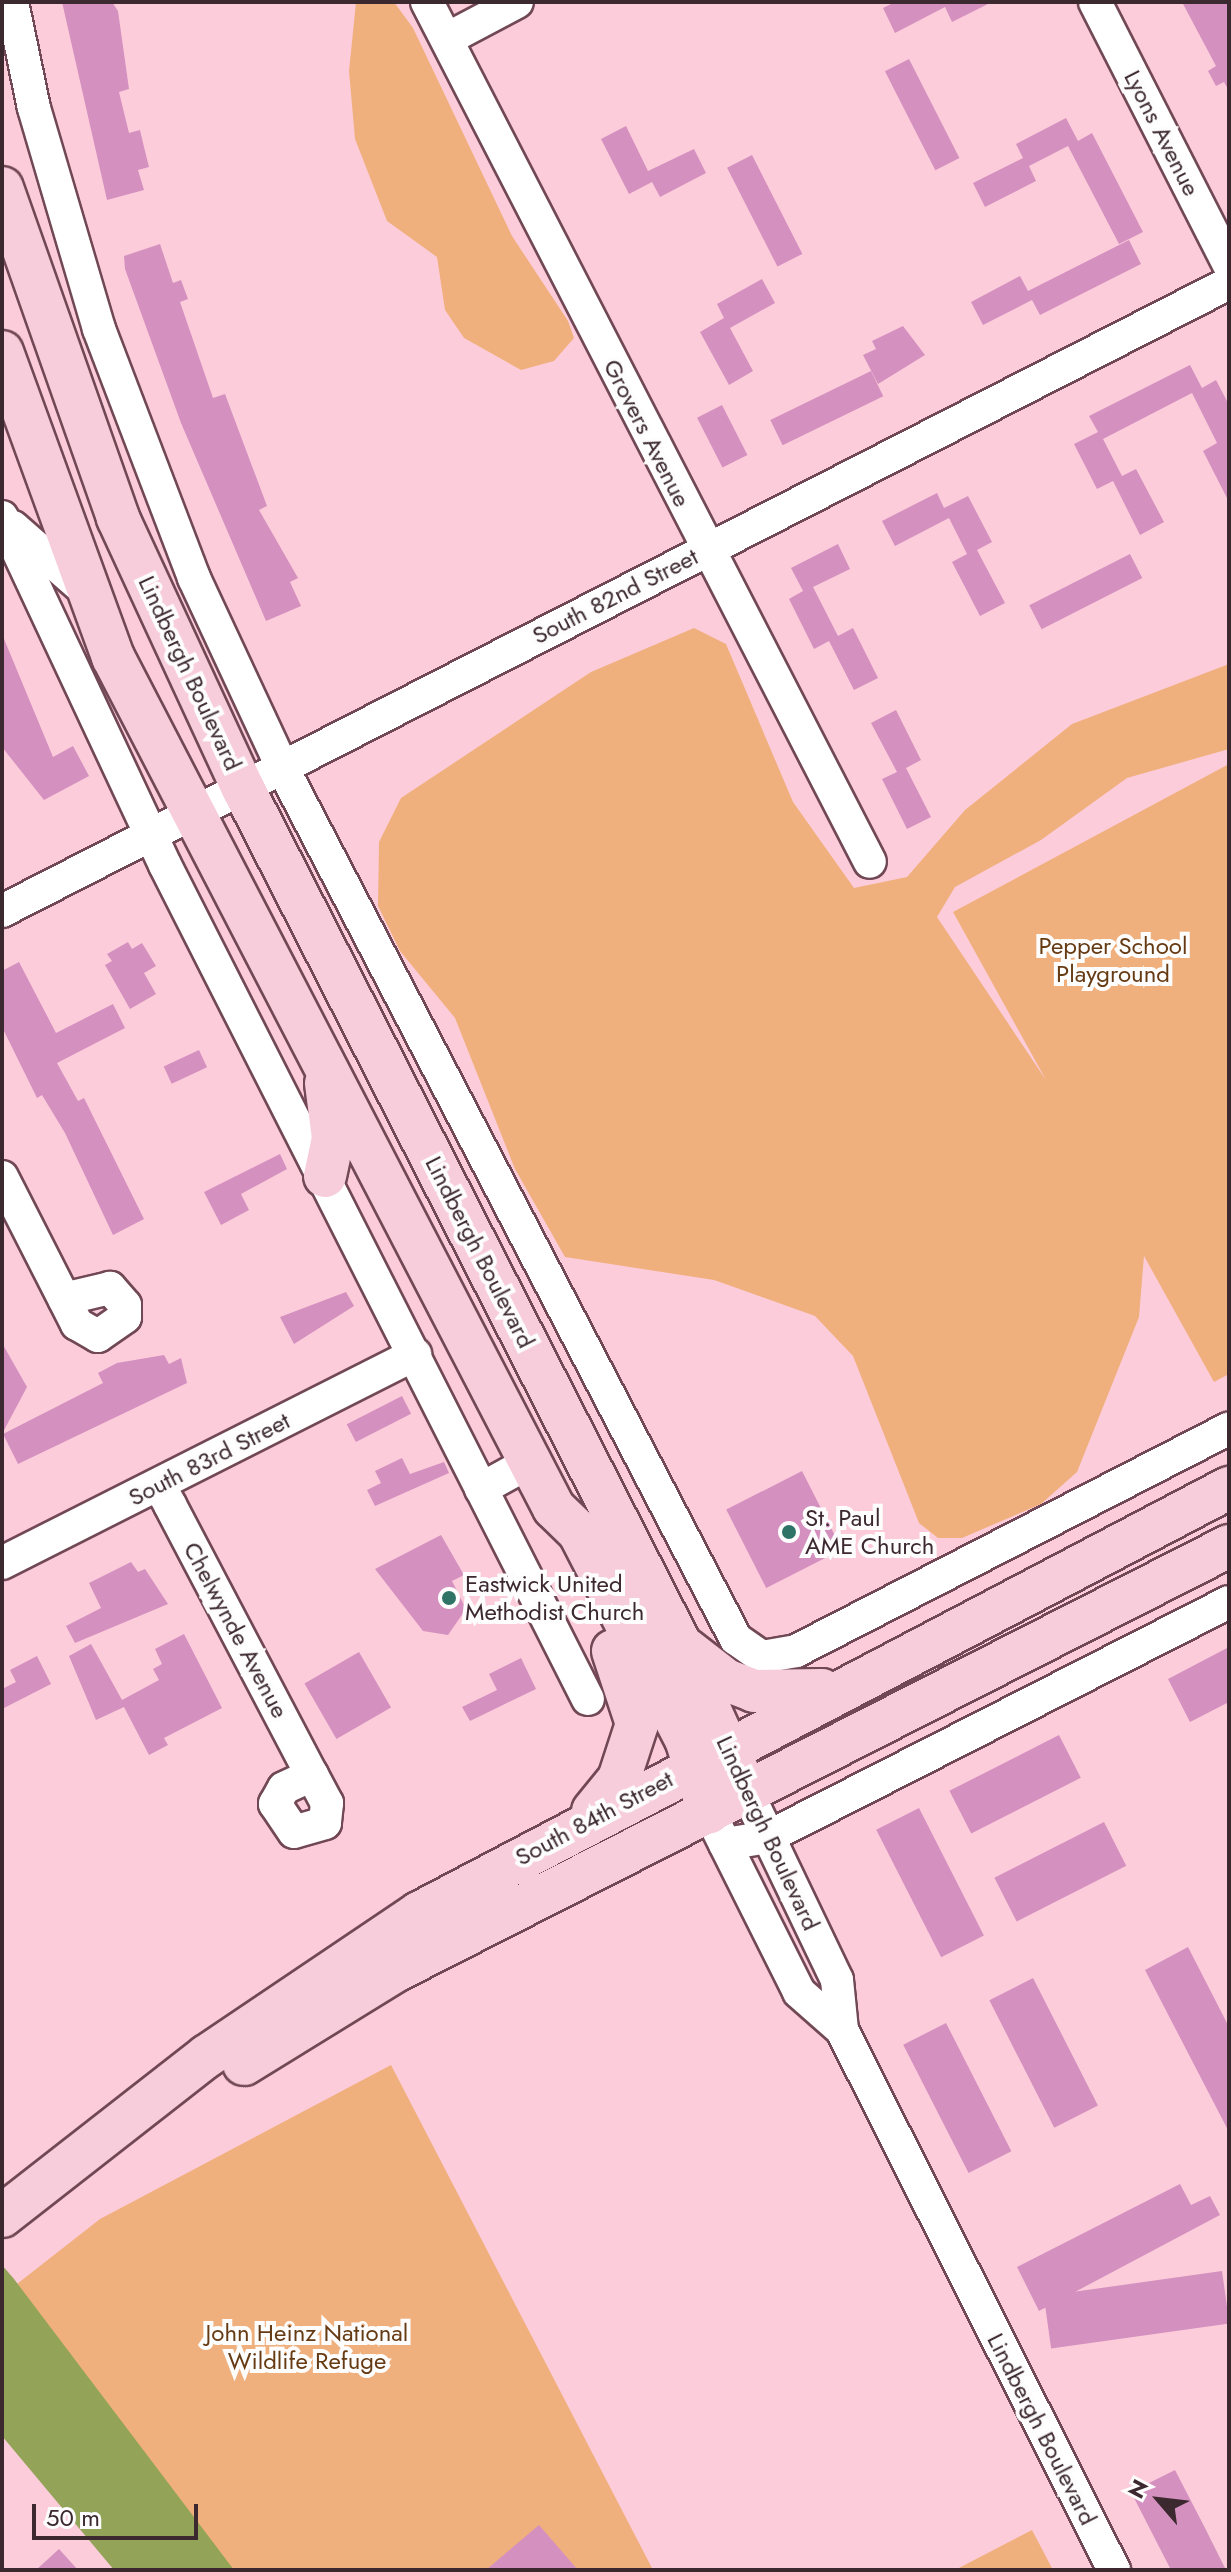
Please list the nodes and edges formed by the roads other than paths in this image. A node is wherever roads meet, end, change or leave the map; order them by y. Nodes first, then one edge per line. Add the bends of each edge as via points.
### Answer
1 (12, 2) edge
2 (427, 2) edge
3 (517, 2) edge
4 (1095, 2) edge
5 (447, 39) junction
6 (12, 42) edge
7 (2, 188) edge
8 (1229, 265) edge
9 (1229, 283) edge
10 (2, 352) edge
11 (132, 415) junction
12 (104, 478) junction
13 (2, 514) edge
14 (706, 549) junction
15 (88, 593) junction
16 (282, 767) junction
17 (243, 788) junction
18 (196, 812) junction
19 (151, 836) junction
20 (870, 862) dead end
21 (2, 911) edge
22 (424, 1039) junction
23 (315, 1043) junction
24 (383, 1062) junction
25 (325, 1176) junction
26 (2, 1177) edge
27 (64, 1299) dead end
28 (415, 1354) junction
29 (1229, 1428) edge
30 (532, 1461) junction
31 (159, 1485) junction
32 (1229, 1488) edge
33 (481, 1489) junction
34 (554, 1508) junction
35 (1229, 1546) edge
36 (2, 1563) edge
37 (1229, 1602) edge
38 (679, 1642) junction
39 (839, 1689) junction
40 (588, 1699) dead end
41 (711, 1755) junction
42 (312, 1775) dead end
43 (747, 1792) junction
44 (577, 1828) junction
45 (717, 1828) junction
46 (768, 1837) junction
47 (842, 2030) junction
48 (20, 2213) edge
49 (2, 2250) edge
50 (1114, 2570) edge

1 - 6 street, Lindbergh Boulevard
2 - 5 street, Grovers Avenue
3 - 5 street
4 - 8 street, Lyons Avenue
5 - 14 street, Grovers Avenue
6 - 11 street, Lindbergh Boulevard via 99,329
7 - 12 main road, Lindbergh Boulevard
9 - 14 street, South 82nd Street
10 - 15 main road, Lindbergh Boulevard
11 - 12 street
11 - 16 street, Lindbergh Boulevard via 194,578
12 - 17 main road, Lindbergh Boulevard
13 - 15 street via 36,554
13 - 19 street
14 - 16 street, South 82nd Street
14 - 20 street, Grovers Avenue
15 - 18 main road, Lindbergh Boulevard via 113,657
16 - 17 street, South 82nd Street
16 - 22 street, Lindbergh Boulevard
17 - 18 street, South 82nd Street
17 - 24 main road, Lindbergh Boulevard
18 - 19 street, South 82nd Street
18 - 23 main road, Lindbergh Boulevard
19 - 21 street, South 82nd Street
19 - 25 street
22 - 24 street
22 - 29 street, Lindbergh Boulevard via 722,1615 749,1650 777,1657 796,1651
23 - 25 main road via 333,1111
23 - 30 main road, Lindbergh Boulevard
24 - 38 main road, Lindbergh Boulevard
25 - 28 street
26 - 27 street
28 - 31 street, South 83rd Street
28 - 33 street
30 - 33 street
30 - 34 main road, Lindbergh Boulevard
31 - 36 street, South 83rd Street
31 - 42 street, Chelwynde Avenue
32 - 39 main road, South 84th Street
33 - 40 street
34 - 41 main road, Lindbergh Boulevard via 579,1532
34 - 44 main road via 558,1544 630,1686 637,1724 619,1779
35 - 43 main road, South 84th Street
37 - 46 street, South 84th Street
38 - 39 main road via 726,1680 754,1691
38 - 41 main road, Lindbergh Boulevard
39 - 41 main road, South 84th Street
41 - 43 main road, Lindbergh Boulevard
41 - 44 main road, South 84th Street
41 - 45 main road, Lindbergh Boulevard
43 - 45 main road, South 84th Street
43 - 46 street, Lindbergh Boulevard
44 - 48 main road, South 84th Street via 318,1977
45 - 46 street, South 84th Street
45 - 47 street, Lindbergh Boulevard via 799,1992
45 - 48 main road, South 84th Street via 341,2002
46 - 47 street, Lindbergh Boulevard via 837,1980
47 - 50 street, Lindbergh Boulevard
48 - 49 main road, South 84th Street

